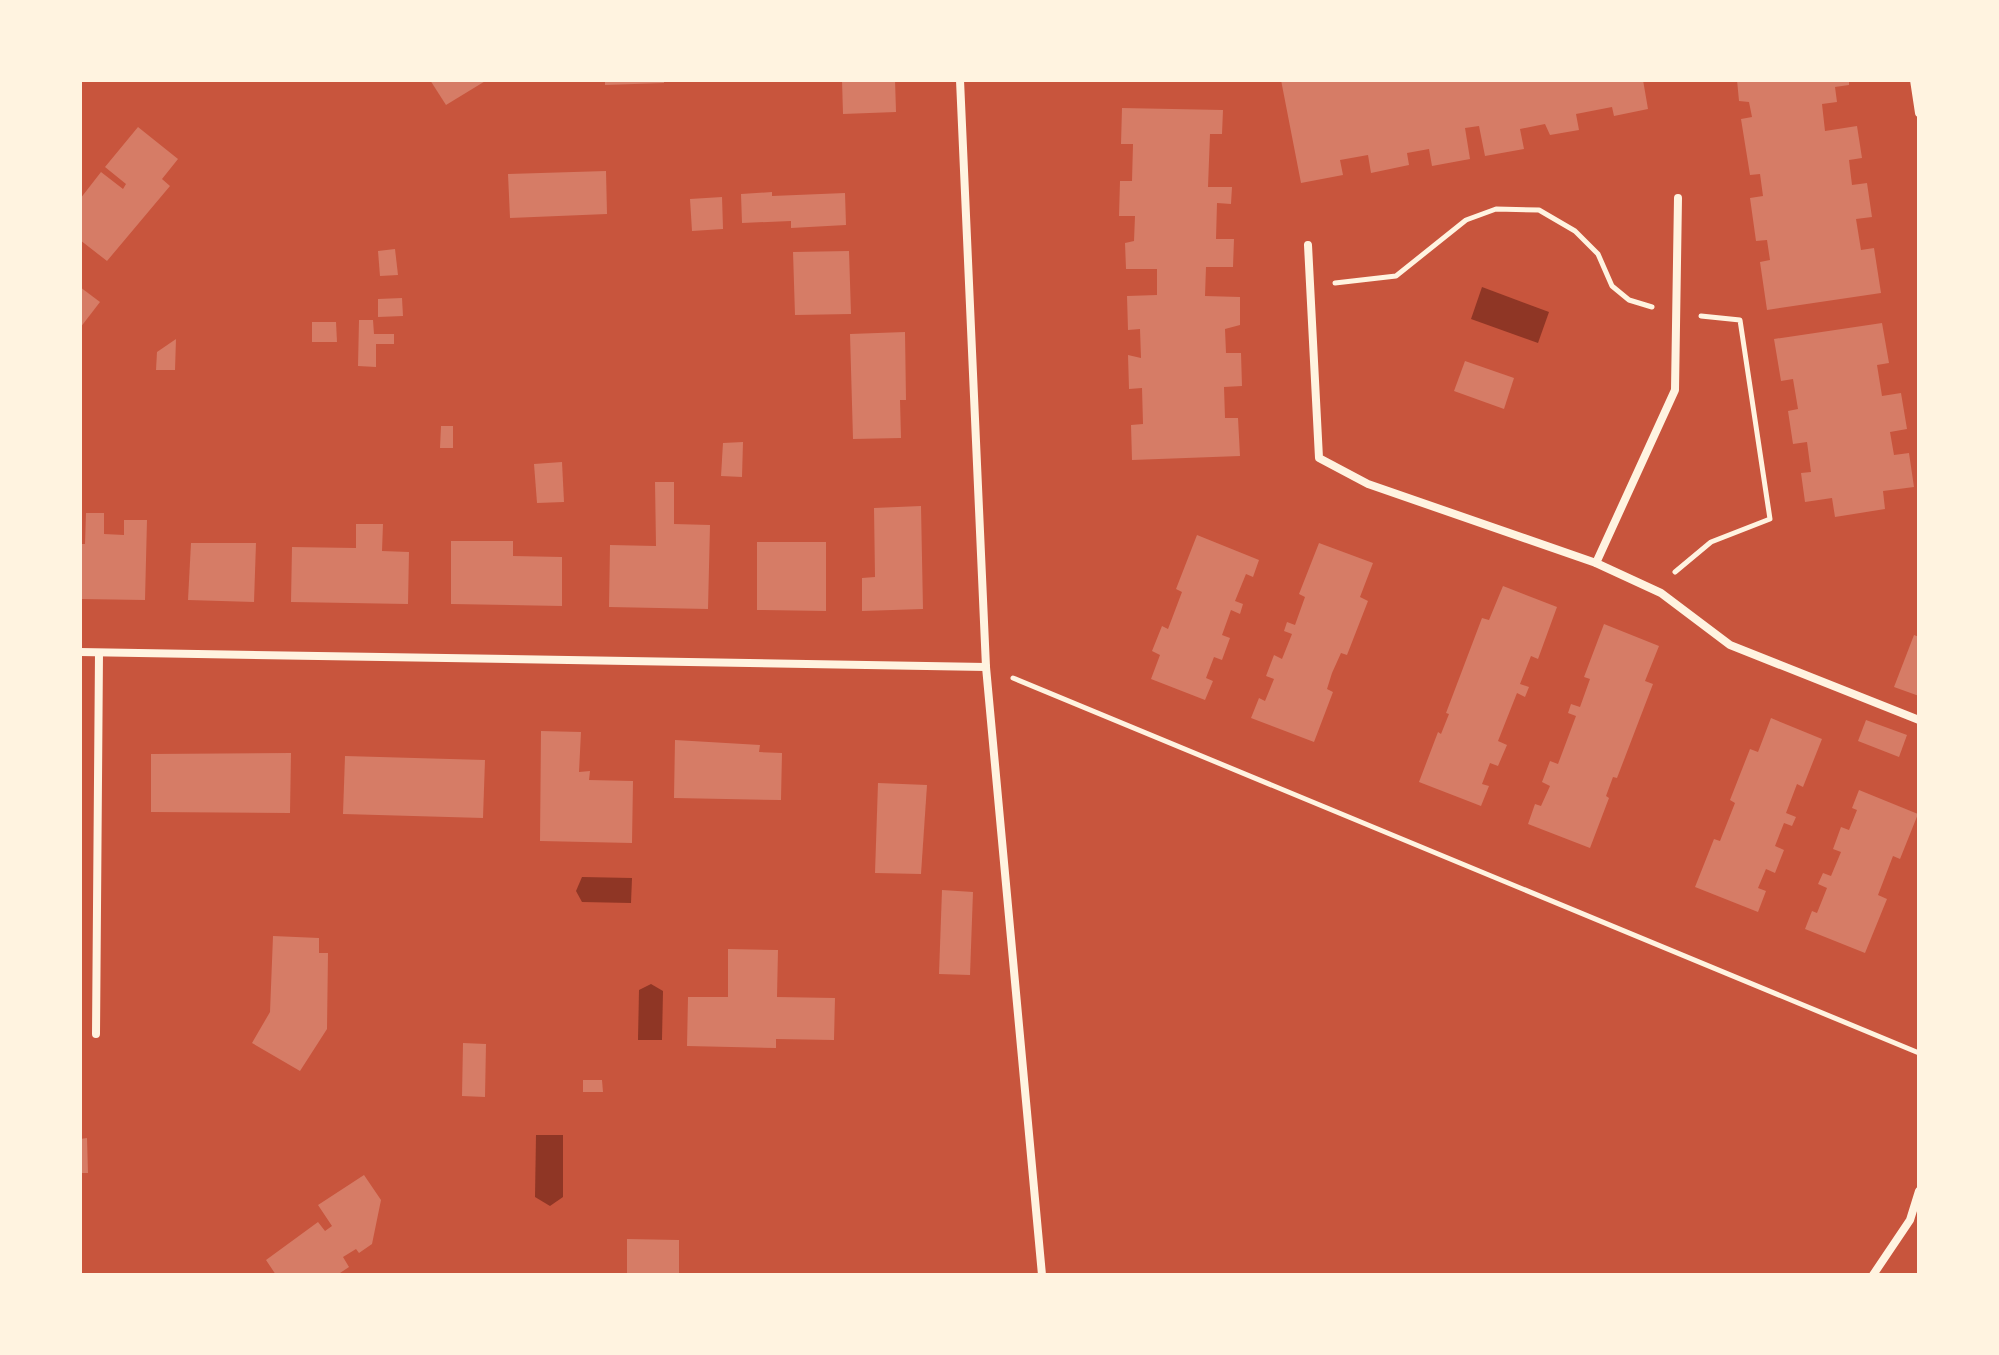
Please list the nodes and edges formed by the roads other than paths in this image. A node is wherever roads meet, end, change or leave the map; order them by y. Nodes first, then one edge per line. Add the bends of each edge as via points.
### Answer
1 (960, 80) edge
2 (1914, 80) edge
3 (1919, 113) edge
4 (1678, 198) dead end
5 (1308, 245) dead end
6 (1596, 563) junction
7 (80, 652) edge
8 (99, 653) junction
9 (986, 667) junction
10 (1919, 720) edge
11 (96, 1034) dead end
12 (1919, 1191) edge
13 (1042, 1275) edge
14 (1873, 1275) edge

1 - 9 street
2 - 3 street
4 - 6 street via 1675,390
5 - 6 street via 1319,458 1368,484
6 - 10 street via 1661,593 1730,645
7 - 8 street
8 - 9 street
8 - 11 street
9 - 13 street
12 - 14 street via 1910,1220

